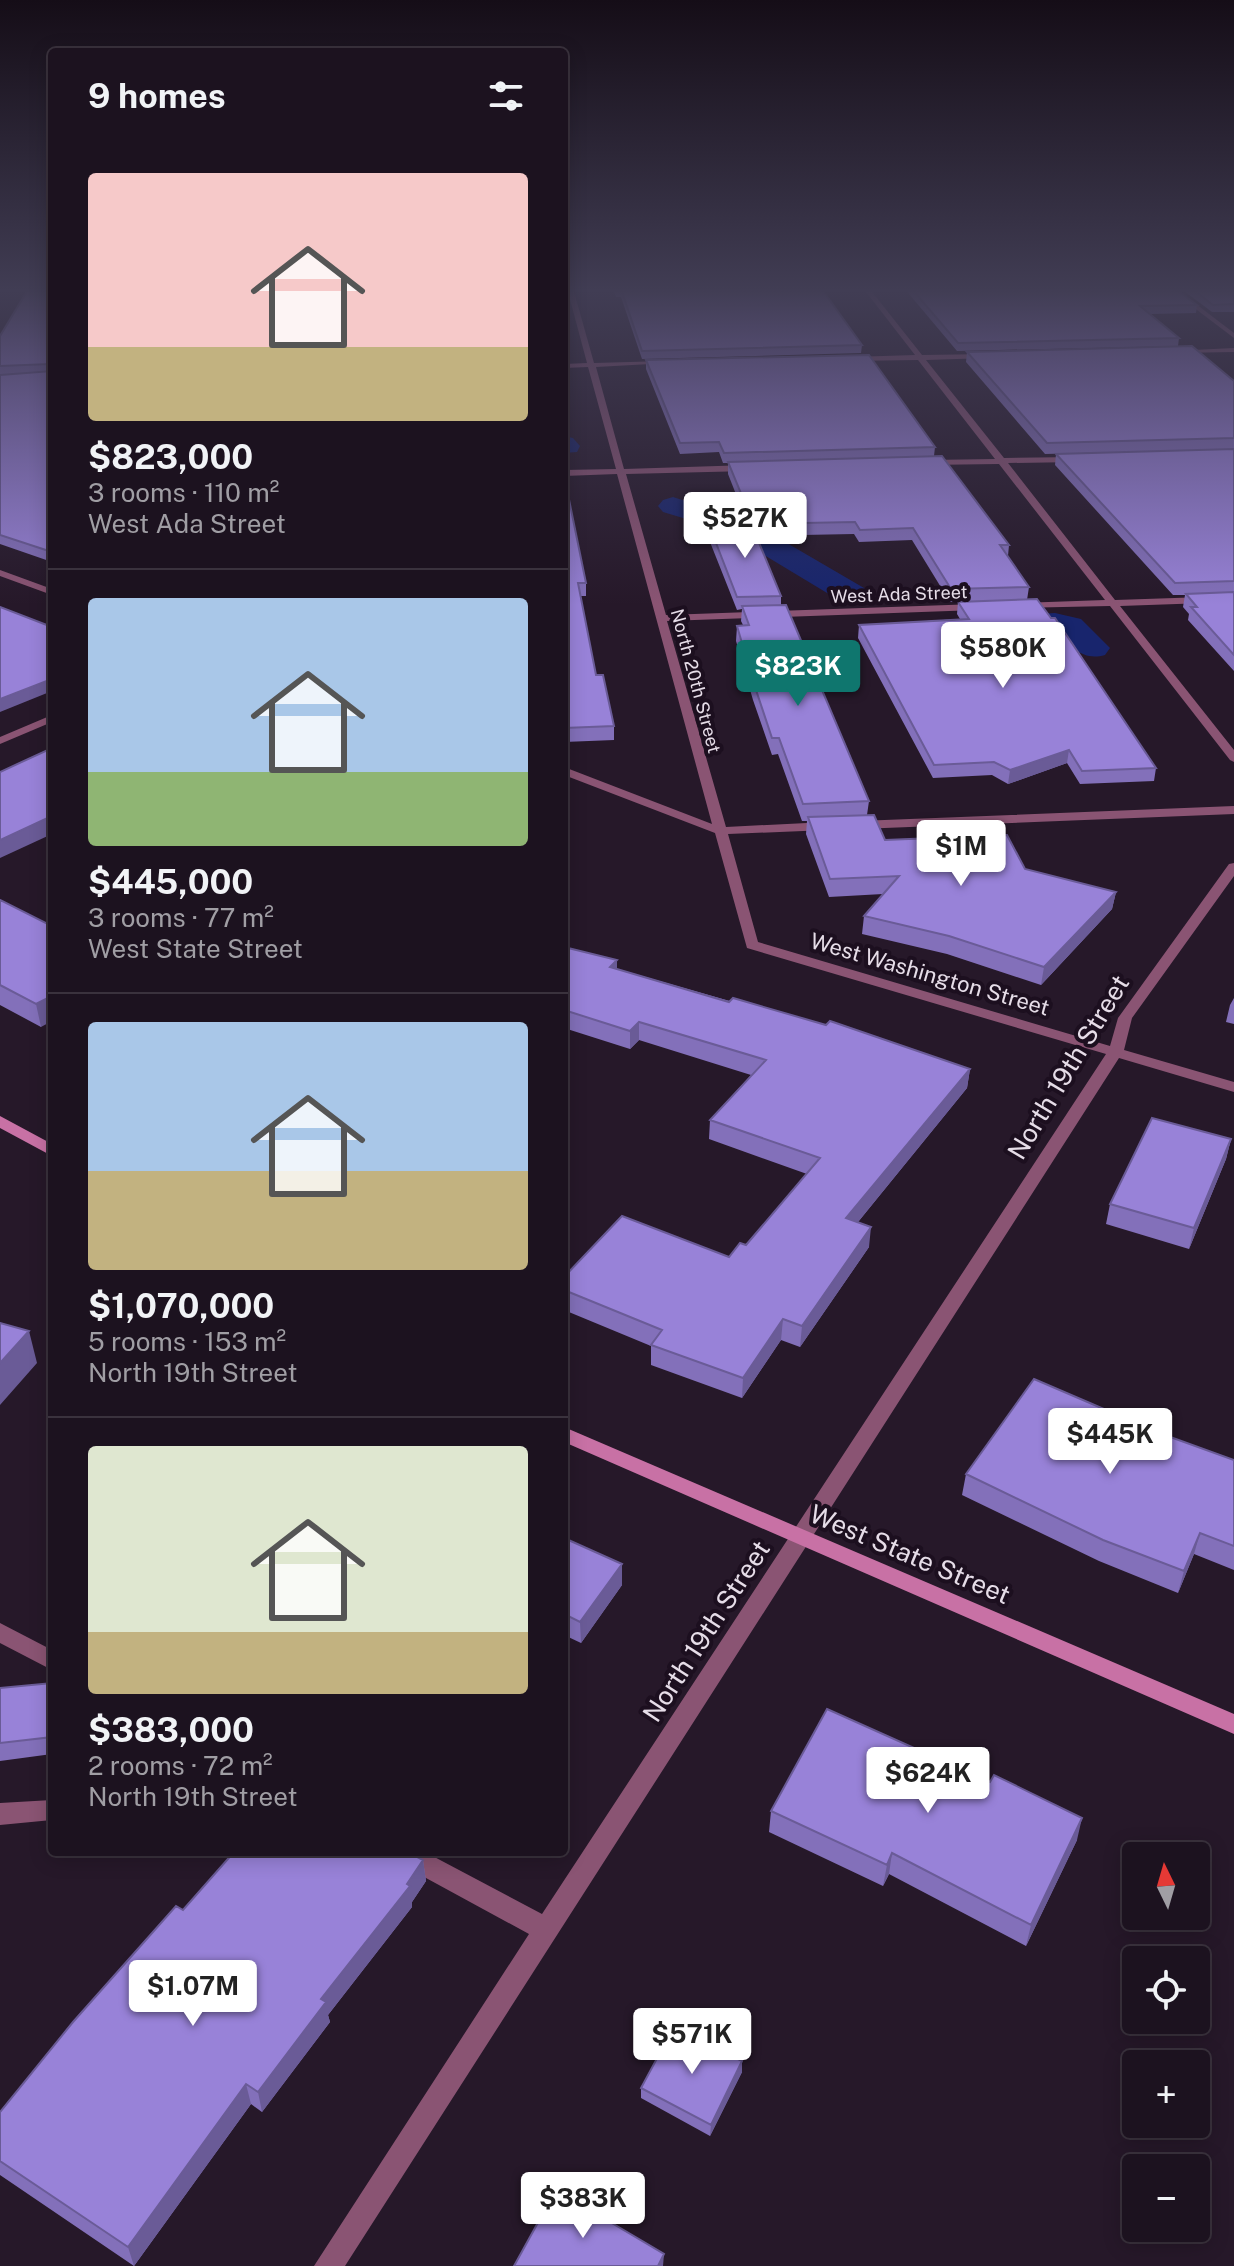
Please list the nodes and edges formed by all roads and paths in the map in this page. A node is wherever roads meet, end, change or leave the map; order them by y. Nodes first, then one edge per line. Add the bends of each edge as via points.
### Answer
1 (599, 394) edge
2 (948, 394) edge
3 (1086, 458) edge
4 (1001, 461) junction
5 (921, 463) edge
6 (754, 468) edge
7 (621, 471) junction
8 (568, 473) edge
9 (0, 573) edge
10 (48, 591) edge
11 (1234, 599) edge
12 (1113, 603) junction
13 (1011, 606) edge
14 (996, 607) edge
15 (661, 618) junction
16 (48, 720) edge
17 (0, 741) edge
18 (1234, 758) edge
19 (568, 773) edge
20 (1234, 810) edge
21 (850, 825) edge
22 (835, 826) edge
23 (720, 831) junction
24 (1234, 867) edge
25 (752, 945) joint
26 (1116, 1051) junction
27 (1234, 1087) edge
28 (0, 1121) edge
29 (48, 1149) edge
30 (568, 1436) edge
31 (801, 1538) junction
32 (0, 1632) edge
33 (48, 1659) edge
34 (1234, 1724) edge
35 (48, 1810) edge
36 (0, 1814) edge
37 (409, 1856) edge
38 (545, 1929) junction
39 (328, 2266) edge

1 - 7 street, North 20th Street
2 - 4 street
3 - 4 street
4 - 5 street
4 - 12 street
6 - 7 street
7 - 8 street
7 - 15 street, North 20th Street
9 - 10 street
11 - 12 street
12 - 13 street
12 - 18 street
14 - 15 street, West Ada Street
15 - 23 street, North 20th Street
16 - 17 street
19 - 23 street
20 - 21 street
22 - 23 street
23 - 25 street, North 20th Street
24 - 26 street, North 19th Street via 1125,1018
25 - 26 street, West Washington Street
26 - 27 street, West Washington Street
26 - 31 street, North 19th Street
28 - 29 main road
30 - 31 main road, West State Street
31 - 34 main road, West State Street
31 - 38 street, North 19th Street
32 - 33 street
35 - 36 street
37 - 38 street
38 - 39 street, North 19th Street

